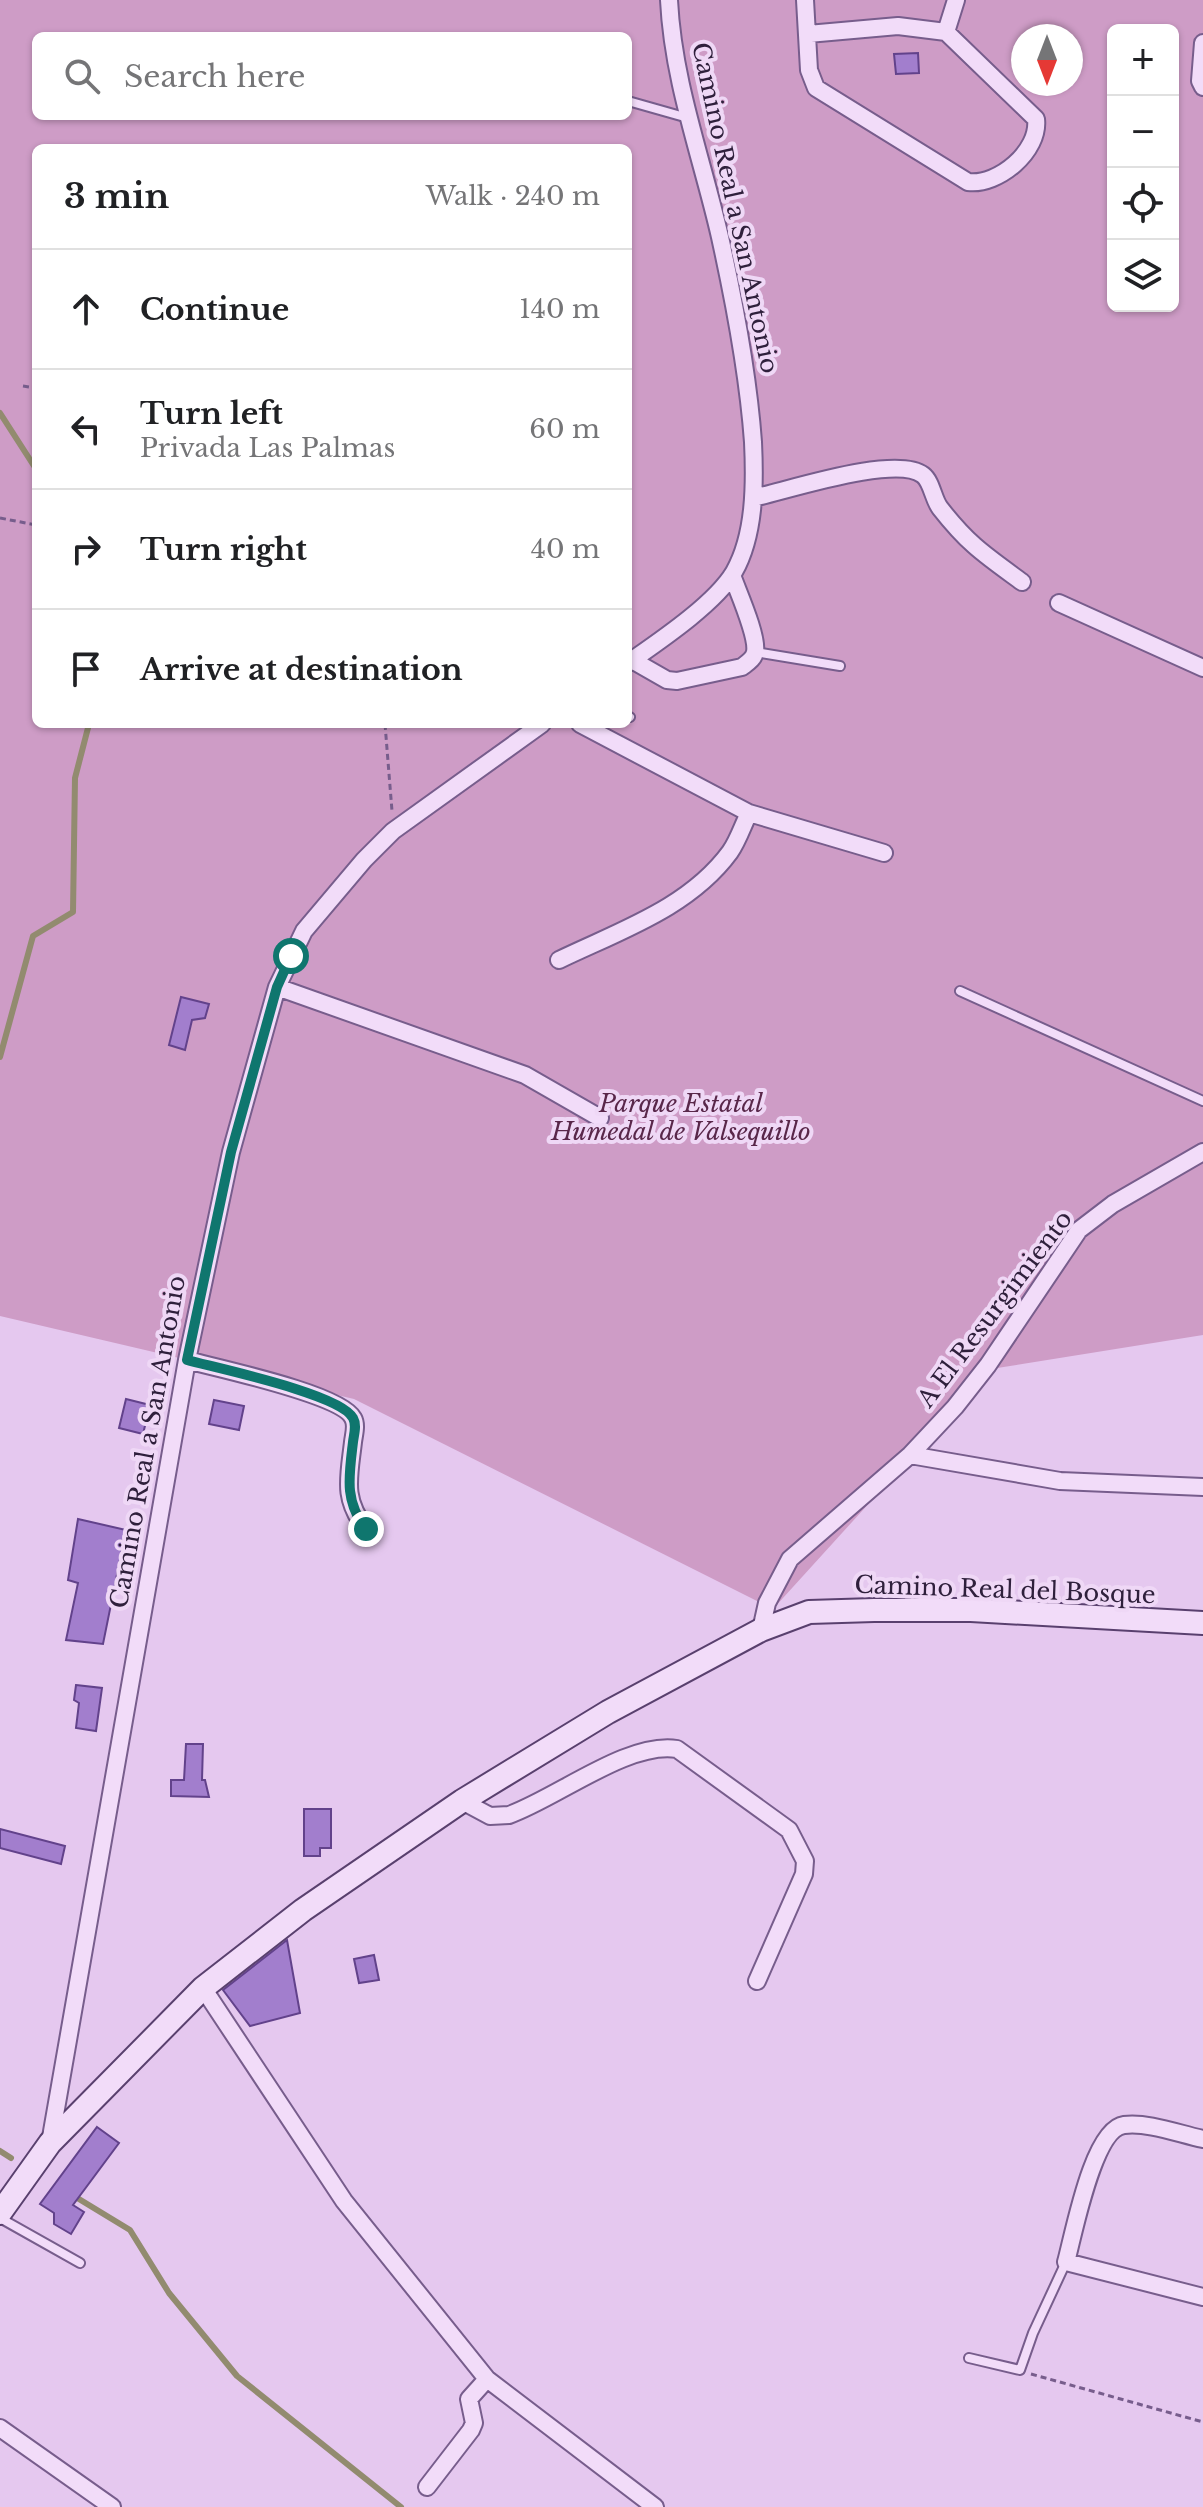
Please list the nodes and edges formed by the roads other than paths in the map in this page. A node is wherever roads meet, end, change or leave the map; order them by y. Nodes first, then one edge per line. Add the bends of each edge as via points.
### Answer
1 (669, 0) edge
2 (805, 0) edge
3 (956, 0) edge
4 (946, 32) junction
5 (808, 34) junction
6 (1203, 43) edge
7 (1203, 87) edge
8 (632, 102) edge
9 (689, 118) junction
10 (753, 498) junction
11 (732, 575) junction
12 (1022, 582) dead end
13 (1059, 603) dead end
14 (755, 652) junction
15 (632, 660) edge
16 (632, 663) edge
17 (840, 666) dead end
18 (1203, 668) edge
19 (536, 728) edge
20 (588, 728) edge
21 (749, 813) junction
22 (884, 853) dead end
23 (559, 960) dead end
24 (277, 987) junction
25 (960, 991) dead end
26 (1203, 1101) edge
27 (600, 1118) dead end
28 (1203, 1152) edge
29 (187, 1360) junction
30 (910, 1455) junction
31 (1203, 1487) edge
32 (366, 1529) dead end
33 (1203, 1623) edge
34 (761, 1630) junction
35 (462, 1801) junction
36 (757, 1981) dead end
37 (203, 1988) junction
38 (1203, 2139) edge
39 (50, 2143) junction
40 (0, 2216) edge
41 (1066, 2262) junction
42 (80, 2263) dead end
43 (1203, 2297) edge
44 (969, 2358) dead end
45 (487, 2379) junction
46 (0, 2428) edge
47 (427, 2487) dead end
48 (112, 2507) edge
49 (655, 2507) edge

1 - 9 street, Camino Real a San Antonio via 671,40
2 - 5 street
3 - 4 street
4 - 5 street via 898,26
4 - 5 street via 1036,119 1032,142 1007,171 987,182 968,182 816,88 809,70
6 - 7 street
8 - 9 lane
9 - 10 street, Camino Real a San Antonio via 743,355
10 - 11 street, Camino Real a San Antonio
10 - 12 street via 868,471 916,472 925,477 937,504 971,546
11 - 14 street
11 - 15 street, Camino Real a San Antonio
13 - 18 street
14 - 16 street via 742,667 677,681
14 - 17 lane
19 - 24 street, Camino Real a San Antonio via 393,831 304,931
20 - 21 street
21 - 22 street
21 - 23 street via 731,850 694,890
24 - 27 street via 525,1075
24 - 29 street, Camino Real a San Antonio via 231,1152
25 - 26 lane
28 - 30 street, A El Resurgimiento via 1079,1230 988,1365
29 - 32 street via 324,1398 348,1412 355,1423 348,1494
29 - 39 street, Camino Real a San Antonio
30 - 31 street via 1060,1481
30 - 34 street, A El Resurgimiento via 790,1559 767,1603
33 - 34 street, Camino Real del Bosque via 874,1610 809,1612
34 - 35 street, Camino Real a San Antonio via 608,1712
35 - 36 street via 490,1816 509,1815 635,1754 660,1746 677,1749 789,1830 805,1861
35 - 37 street, Camino Real a San Antonio via 303,1910
37 - 39 street, Camino Real a San Antonio
37 - 45 street via 344,2201
38 - 41 street via 1140,2125 1112,2130 1099,2148
39 - 40 street, Camino Real a San Antonio
40 - 42 lane
41 - 43 street
41 - 44 lane via 1020,2370
45 - 47 street via 469,2399 471,2430
45 - 49 street
46 - 48 street

